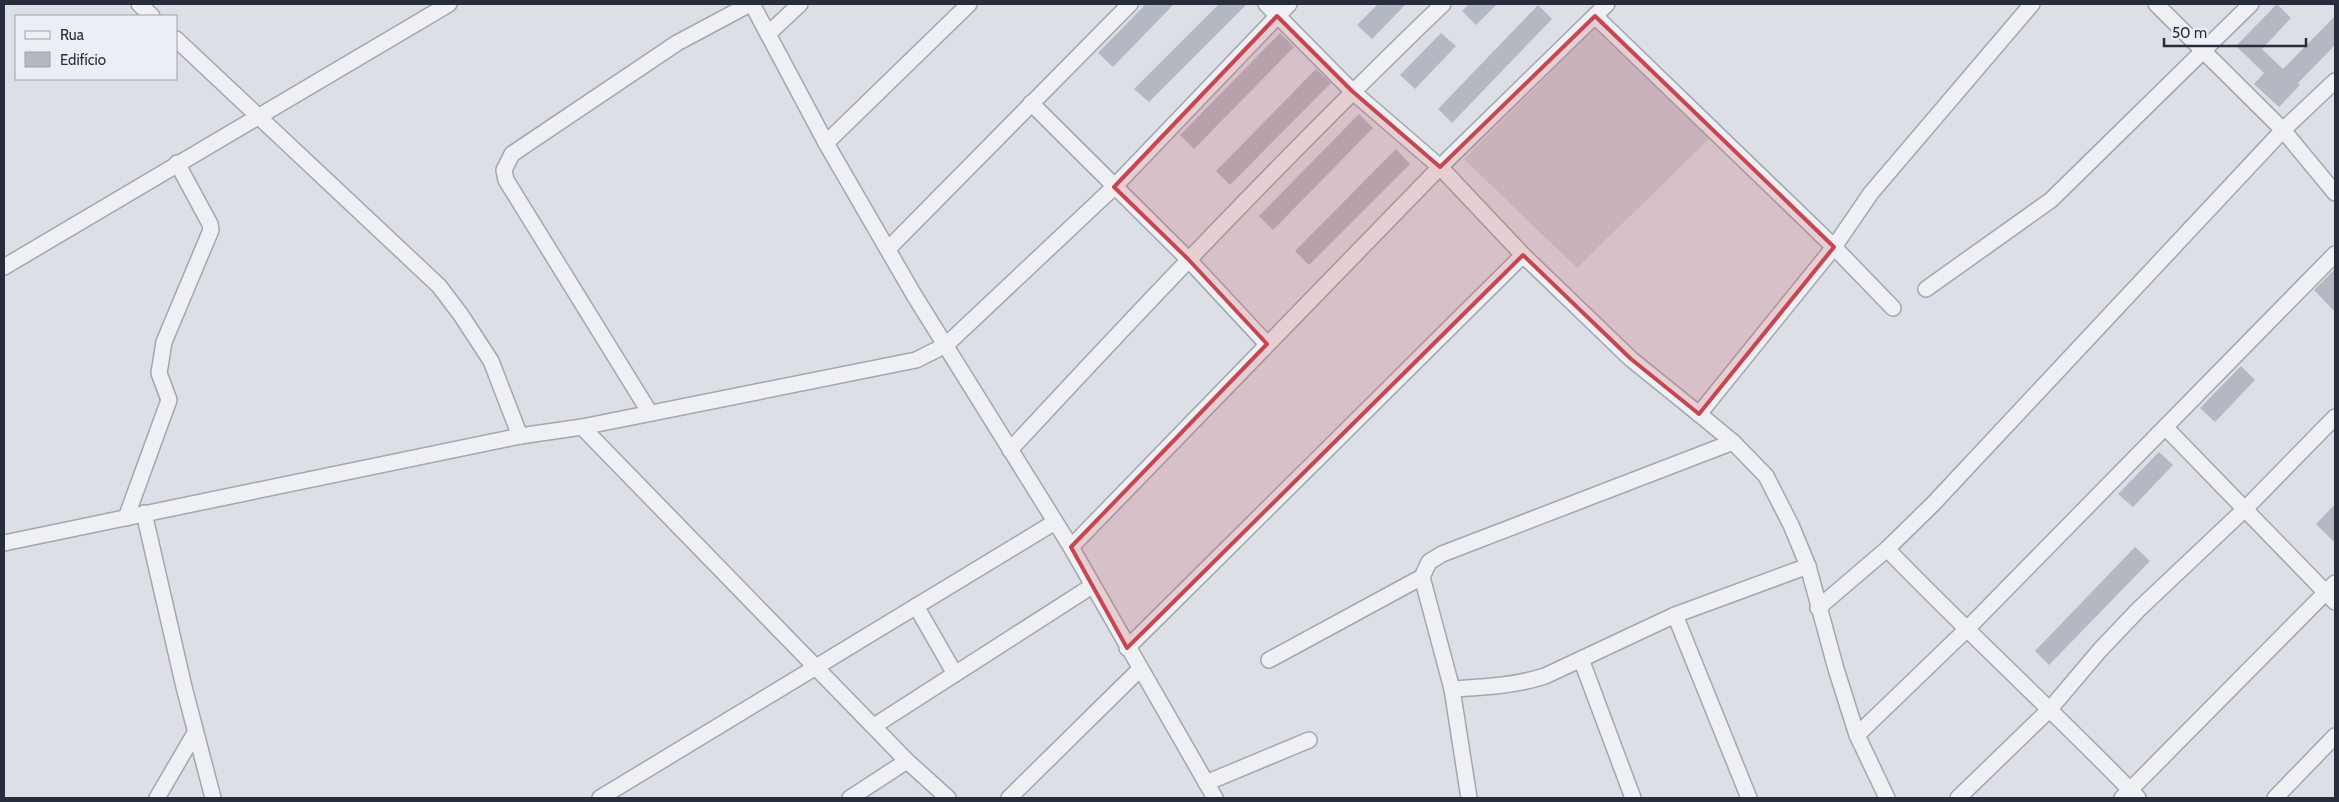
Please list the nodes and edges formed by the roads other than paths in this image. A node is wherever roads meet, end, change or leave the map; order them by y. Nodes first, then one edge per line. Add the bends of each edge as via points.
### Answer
1 (751, 4) edge
2 (800, 4) edge
3 (969, 4) edge
4 (1130, 4) edge
5 (1266, 4) edge
6 (1289, 4) edge
7 (1443, 4) edge
8 (1607, 4) edge
9 (2032, 4) edge
10 (2156, 4) edge
11 (2251, 4) edge
12 (443, 5) edge
13 (1277, 16) junction
14 (1595, 16) junction
15 (768, 34) junction
16 (178, 41) edge
17 (2204, 50) junction
18 (2335, 81) edge
19 (1352, 91) junction
20 (1031, 103) junction
21 (258, 116) junction
22 (2283, 130) junction
23 (826, 143) junction
24 (178, 163) junction
25 (1440, 167) junction
26 (1114, 187) junction
27 (2335, 193) edge
28 (1834, 247) junction
29 (888, 249) junction
30 (2335, 254) edge
31 (1523, 255) junction
32 (1188, 259) junction
33 (4, 267) edge
34 (1926, 289) dead end
35 (1893, 308) dead end
36 (1267, 344) junction
37 (946, 346) junction
38 (650, 414) junction
39 (1699, 414) junction
40 (2335, 417) edge
41 (582, 427) junction
42 (2166, 428) junction
43 (520, 436) junction
44 (1733, 442) junction
45 (1010, 450) junction
46 (2246, 508) junction
47 (144, 513) junction
48 (126, 518) junction
49 (1055, 522) junction
50 (4, 543) edge
51 (1071, 547) junction
52 (1887, 549) junction
53 (1808, 566) junction
54 (1422, 577) junction
55 (1092, 586) junction
56 (2332, 593) edge
57 (916, 606) junction
58 (1818, 608) junction
59 (1675, 615) junction
60 (1966, 630) junction
61 (1127, 648) junction
62 (1581, 659) junction
63 (1269, 660) dead end
64 (816, 666) junction
65 (1139, 670) junction
66 (955, 674) junction
67 (1452, 689) junction
68 (2050, 710) junction
69 (874, 726) junction
70 (196, 733) junction
71 (1857, 734) junction
72 (2335, 736) edge
73 (1309, 740) dead end
74 (907, 761) junction
75 (1206, 783) junction
76 (1015, 796) edge
77 (2130, 796) edge
78 (157, 798) edge
79 (213, 798) edge
80 (600, 798) edge
81 (850, 798) edge
82 (948, 798) edge
83 (1214, 798) edge
84 (1469, 798) edge
85 (1633, 798) edge
86 (1749, 798) edge
87 (1887, 798) edge
88 (1958, 798) edge
89 (2274, 798) edge

1 - 15 street
1 - 38 street via 643,65 512,154 504,170 506,180
2 - 15 street
3 - 23 street
4 - 20 street
5 - 13 street
6 - 13 street
7 - 19 street
8 - 14 street
9 - 28 street via 1871,193
10 - 17 street
11 - 17 street
12 - 21 street
13 - 19 street
13 - 26 street
14 - 25 street
14 - 28 street
15 - 23 street
16 - 21 street
17 - 22 street
17 - 34 street via 2051,200
18 - 22 street
19 - 25 street
19 - 32 street
20 - 26 street
20 - 29 street
21 - 24 street
21 - 43 street via 439,286 491,361
22 - 27 street
22 - 52 street via 1933,504
23 - 29 street
24 - 33 street
24 - 48 street via 211,230 164,342 159,373 169,400
25 - 31 street
25 - 36 street
26 - 32 street
26 - 37 street
28 - 35 street
28 - 39 street
29 - 37 street
30 - 42 street
31 - 39 street via 1631,359
31 - 61 street
32 - 36 street
32 - 45 street
36 - 51 street
37 - 38 street via 916,360 885,368
37 - 45 street
38 - 41 street
39 - 44 street
40 - 46 street
41 - 43 street
41 - 64 street
42 - 46 street
42 - 60 street
43 - 47 street
44 - 53 street via 1766,476
44 - 54 street via 1442,554 1429,562
45 - 49 street
46 - 56 street
46 - 68 street via 2139,609
47 - 48 street
47 - 70 street
48 - 50 street
49 - 51 street
49 - 57 street
51 - 55 street
52 - 58 street
52 - 60 street
53 - 58 street
53 - 59 street
54 - 63 street
54 - 67 street
55 - 61 street
55 - 66 street
56 - 77 street
57 - 64 street
57 - 66 street
58 - 71 street
59 - 62 street
59 - 86 street
60 - 68 street
60 - 71 street
61 - 65 street
62 - 67 street via 1524,683
62 - 85 street
64 - 69 street
64 - 80 street
65 - 75 street
65 - 76 street
66 - 69 street
67 - 84 street
68 - 77 street
68 - 88 street
69 - 74 street
70 - 78 street
70 - 79 street
71 - 87 street
72 - 89 street
73 - 75 street
74 - 81 street
74 - 82 street
75 - 83 street

